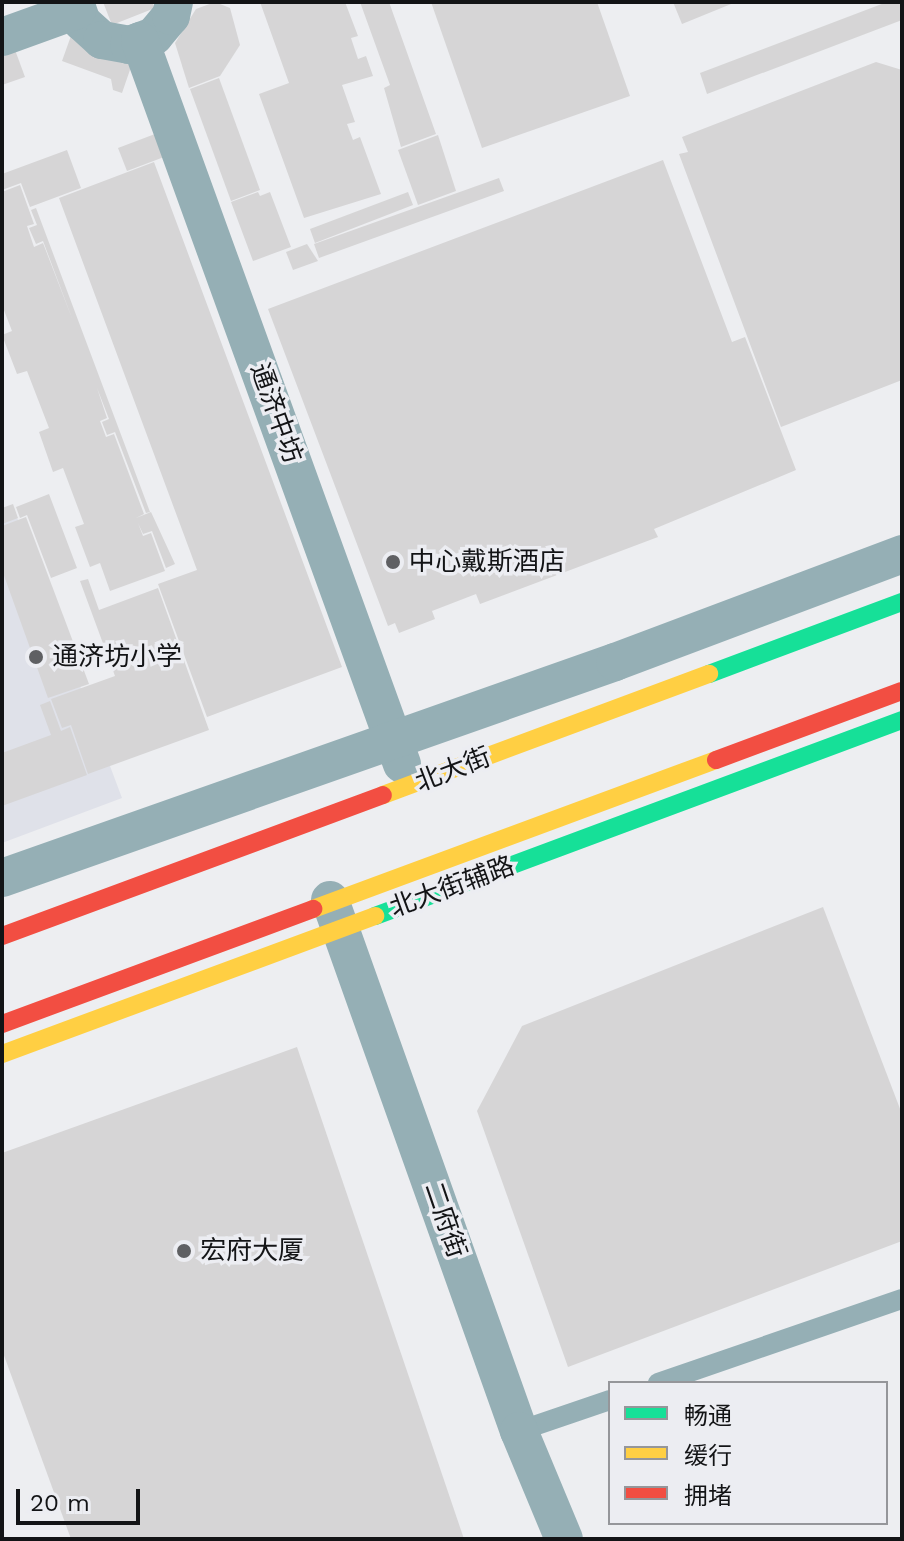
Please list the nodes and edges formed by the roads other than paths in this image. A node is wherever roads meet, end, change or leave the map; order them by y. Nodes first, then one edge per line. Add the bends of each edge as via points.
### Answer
1 (174, 2) edge
2 (76, 6) edge
3 (2, 37) edge
4 (140, 41) junction
5 (902, 554) edge
6 (902, 602) edge
7 (902, 691) edge
8 (902, 720) edge
9 (396, 741) junction
10 (408, 787) junction
11 (2, 878) edge
12 (336, 914) junction
13 (2, 936) edge
14 (2, 1024) edge
15 (2, 1054) edge
16 (902, 1299) edge
17 (664, 1381) edge
18 (608, 1401) edge
19 (519, 1431) junction
20 (564, 1539) edge

1 - 4 street via 171,16 154,36
2 - 3 street
2 - 4 street via 82,22 102,40 129,45
4 - 9 street, 通济中坊
5 - 9 street
6 - 10 main road, 北大街
7 - 12 main road
8 - 12 main road, 北大街辅路
9 - 10 street, 通济中坊
9 - 11 street
10 - 13 main road, 北大街
12 - 14 main road
12 - 15 main road, 北大街辅路
12 - 19 street, 二府街
16 - 17 lane
18 - 19 lane
19 - 20 street, 二府街

